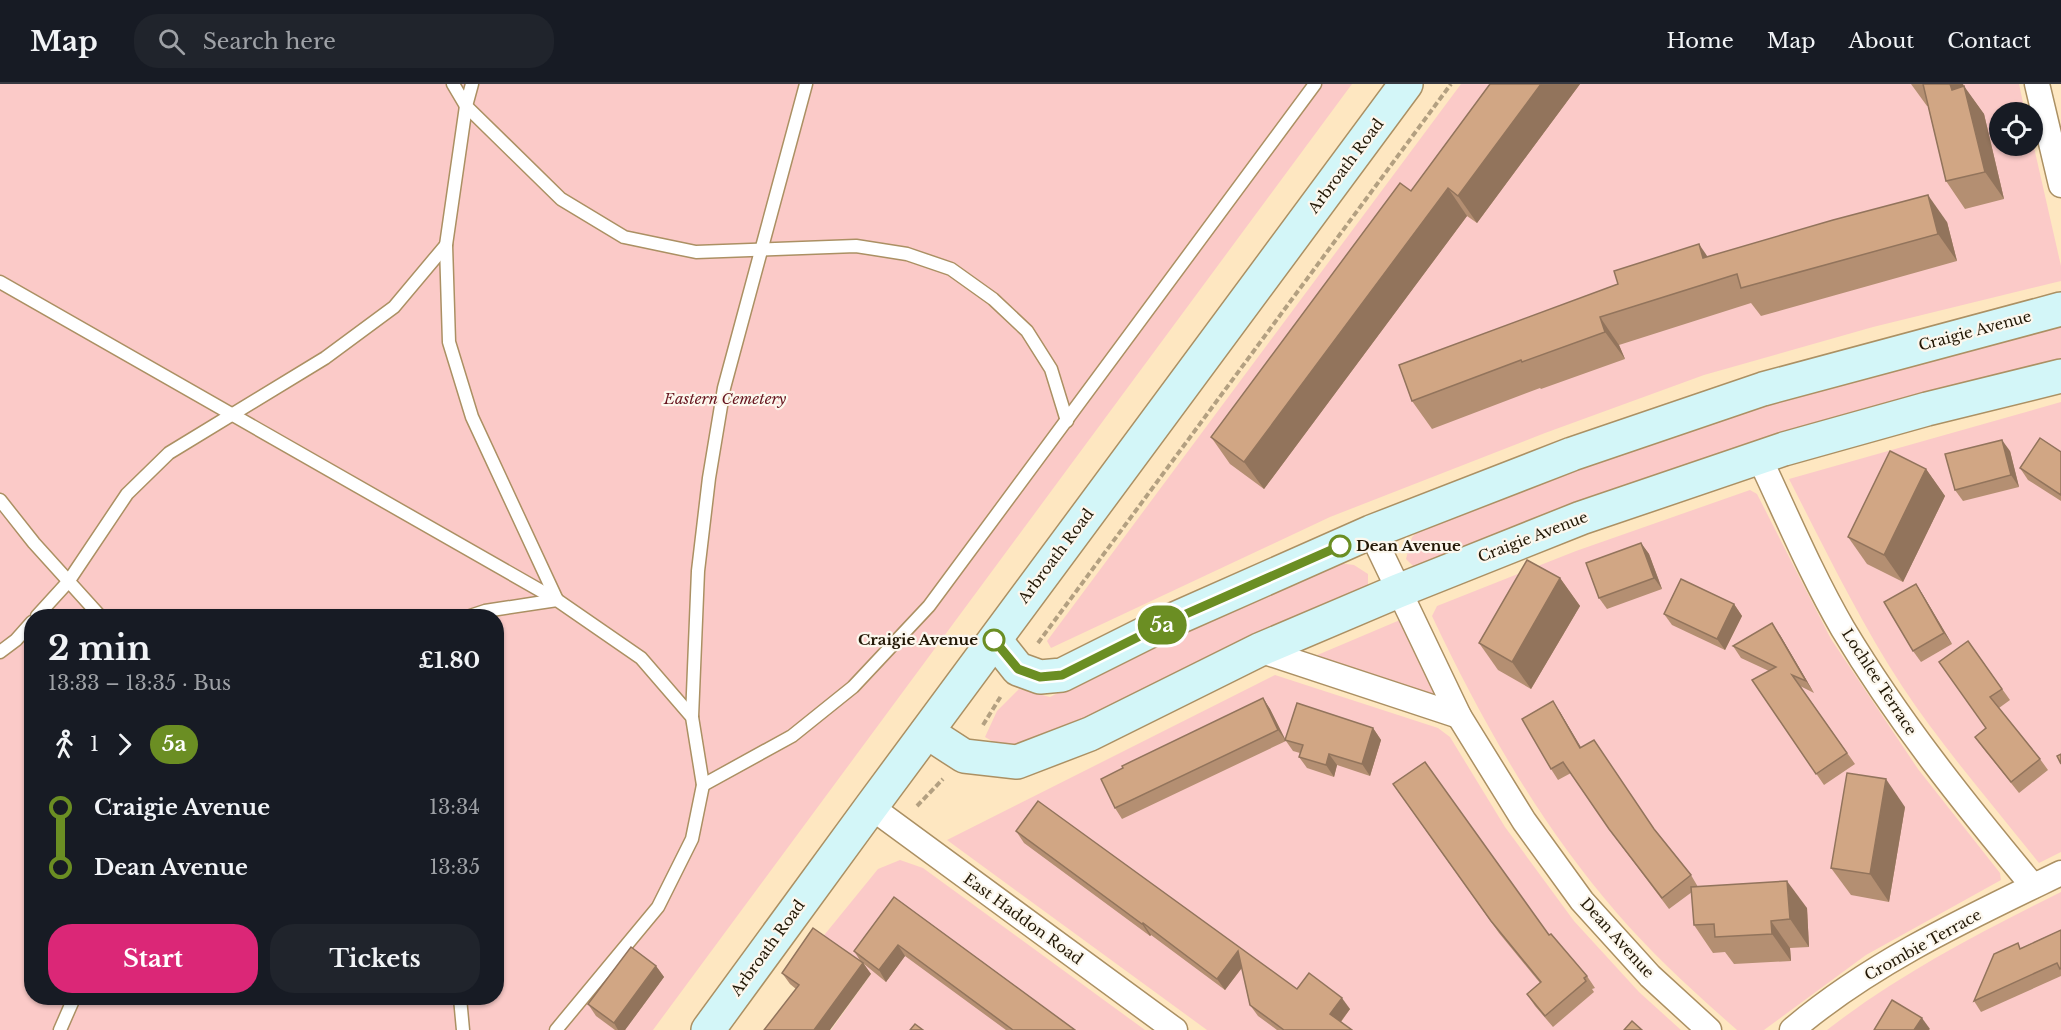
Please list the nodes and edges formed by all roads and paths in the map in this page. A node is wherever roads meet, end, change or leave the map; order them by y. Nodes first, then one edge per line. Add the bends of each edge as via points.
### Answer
1 (453, 84) edge
2 (472, 84) edge
3 (806, 84) edge
4 (1315, 84) edge
5 (1406, 84) edge
6 (1451, 84) edge
7 (2037, 84) edge
8 (466, 106) junction
9 (2061, 185) edge
10 (446, 245) junction
11 (761, 250) junction
12 (0, 282) edge
13 (2061, 309) edge
14 (2061, 376) edge
15 (232, 415) junction
16 (1067, 421) junction
17 (1759, 457) junction
18 (0, 500) edge
19 (1371, 532) junction
20 (68, 582) junction
21 (1398, 591) junction
22 (557, 600) junction
23 (43, 609) edge
24 (93, 609) edge
25 (498, 609) edge
26 (24, 631) edge
27 (994, 640) junction
28 (1259, 650) junction
29 (0, 652) edge
30 (1018, 669) junction
31 (1459, 716) junction
32 (692, 717) junction
33 (927, 732) junction
34 (964, 756) junction
35 (703, 785) junction
36 (871, 807) junction
37 (897, 827) junction
38 (2061, 873) edge
39 (2033, 886) junction
40 (71, 1005) edge
41 (461, 1005) edge
42 (60, 1030) edge
43 (463, 1030) edge
44 (556, 1030) edge
45 (708, 1030) edge
46 (1175, 1030) edge
47 (1709, 1030) edge
48 (1792, 1030) edge

1 - 8 lane
2 - 8 lane
3 - 11 lane
4 - 16 lane
5 - 27 street, Arbroath Road
6 - 30 path
7 - 9 street
8 - 10 lane
8 - 11 lane via 561,200 624,237 696,252
10 - 15 lane via 394,307 325,358
10 - 22 lane via 449,342 472,417
11 - 16 lane via 856,246 907,254 951,269 993,299 1027,331 1051,369
11 - 32 lane via 724,388 709,478 699,571
12 - 15 lane
13 - 19 street, Craigie Avenue via 1763,389 1572,454
14 - 17 street, Craigie Avenue
15 - 20 lane via 169,453 127,494
15 - 22 lane
16 - 35 lane via 929,606 853,687 792,736
17 - 21 street, Craigie Avenue via 1581,518
17 - 39 street, Lochlee Terrace via 1843,628 1890,703 1954,791
18 - 20 lane
19 - 21 street, Dean Avenue
19 - 30 street, Craigie Avenue via 1170,621 1062,675 1040,677
20 - 23 lane
20 - 24 lane
21 - 28 street, Craigie Avenue
21 - 31 street, Dean Avenue
22 - 25 lane
22 - 32 lane via 641,658
26 - 29 lane
27 - 30 street
27 - 33 street, Arbroath Road
28 - 31 street
28 - 34 street, Craigie Avenue via 1090,734 1017,762
30 - 34 path
31 - 47 street, Dean Avenue via 1524,820 1582,901 1650,976
32 - 35 lane
33 - 34 street, Craigie Avenue
33 - 36 street, Arbroath Road
34 - 37 path
35 - 44 lane via 692,839 658,907
36 - 37 street, East Haddon Road
36 - 45 street, Arbroath Road
37 - 46 street, East Haddon Road
38 - 39 street, Crombie Terrace
39 - 48 street, Crombie Terrace via 1876,969
40 - 42 lane
41 - 43 lane

